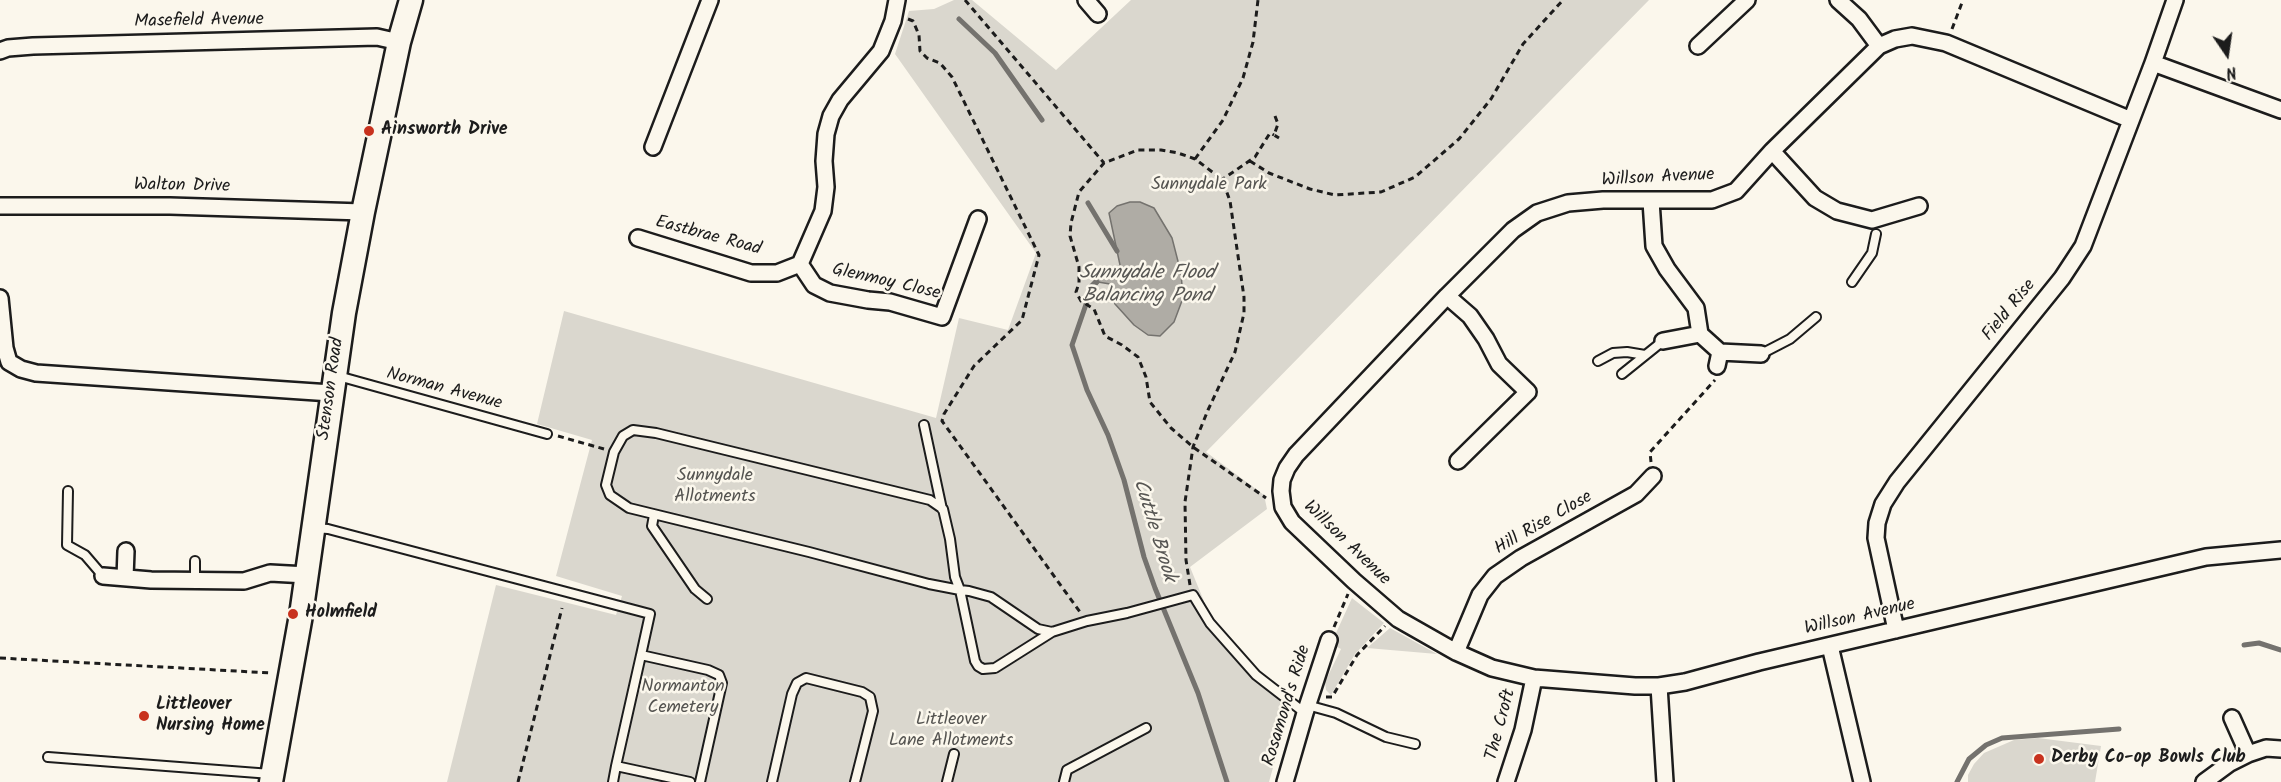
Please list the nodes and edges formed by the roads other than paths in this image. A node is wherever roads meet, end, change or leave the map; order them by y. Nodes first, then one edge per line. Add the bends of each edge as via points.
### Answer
1 (411, 0) edge
2 (710, 0) edge
3 (897, 0) edge
4 (1086, 0) edge
5 (1747, 0) edge
6 (1838, 0) edge
7 (2175, 0) edge
8 (1098, 14) dead end
9 (399, 42) junction
10 (1698, 46) dead end
11 (1879, 46) junction
12 (0, 51) edge
13 (2153, 63) junction
14 (2281, 110) edge
15 (2131, 120) junction
16 (653, 147) dead end
17 (1772, 151) junction
18 (1651, 201) junction
19 (0, 206) edge
20 (1919, 206) dead end
21 (363, 212) junction
22 (978, 219) dead end
23 (1874, 227) junction
24 (638, 238) dead end
25 (800, 264) junction
26 (1852, 282) dead end
27 (1447, 296) junction
28 (0, 298) edge
29 (1816, 317) dead end
30 (1700, 334) junction
31 (1663, 341) joint
32 (1761, 354) joint
33 (1645, 355) junction
34 (1598, 361) dead end
35 (1622, 374) dead end
36 (332, 384) junction
37 (924, 425) dead end
38 (547, 434) road end
39 (1458, 461) dead end
40 (1653, 476) road end
41 (68, 491) dead end
42 (943, 509) junction
43 (654, 515) junction
44 (313, 528) junction
45 (2281, 550) edge
46 (126, 551) dead end
47 (195, 561) dead end
48 (307, 575) junction
49 (103, 576) joint
50 (125, 578) junction
51 (195, 579) junction
52 (960, 590) junction
53 (707, 598) dead end
54 (1896, 630) junction
55 (1052, 632) junction
56 (1329, 640) road end
57 (1830, 646) junction
58 (1456, 652) junction
59 (641, 655) junction
60 (1534, 678) junction
61 (1659, 686) junction
62 (1307, 705) junction
63 (2232, 718) dead end
64 (1146, 728) dead end
65 (1415, 744) dead end
66 (2281, 749) edge
67 (954, 754) dead end
68 (2248, 754) junction
69 (48, 757) dead end
70 (616, 766) junction
71 (272, 778) edge
72 (613, 782) edge
73 (690, 782) edge
74 (700, 782) edge
75 (772, 782) edge
76 (855, 782) edge
77 (947, 782) edge
78 (1064, 782) edge
79 (1285, 782) edge
80 (1506, 782) edge
81 (1665, 782) edge
82 (1862, 782) edge
83 (2204, 782) edge

1 - 9 street, Stenson Road
2 - 16 street
3 - 25 street via 881,51 831,116 826,134 823,211
4 - 8 street
5 - 10 street
6 - 11 street
7 - 13 street, Field Rise
9 - 12 street, Masefield Avenue via 377,37 33,46
9 - 21 street, Stenson Road
11 - 15 street, Willson Avenue via 1912,36 1946,42
11 - 17 street, Willson Avenue
13 - 14 street
13 - 15 street, Field Rise
15 - 54 street, Field Rise via 2083,246 2062,278 1883,504 1876,538
17 - 18 street, Willson Avenue via 1736,191 1712,200
17 - 23 street via 1815,198
18 - 27 street, Willson Avenue via 1568,203 1537,213 1513,230
18 - 30 street via 1654,246 1696,308
19 - 21 street, Walton Drive
20 - 23 street
21 - 36 street, Stenson Road
22 - 25 street, Glenmoy Close via 942,317 890,302 830,292 814,285
23 - 26 lane via 1872,253
24 - 25 street, Eastbrae Road via 751,273 777,273
27 - 39 street via 1470,316 1499,364 1528,392
27 - 58 street, Willson Avenue via 1290,462 1281,485 1283,507 1292,522 1353,581 1395,616
28 - 36 street via 9,362 36,373
29 - 32 lane via 1790,339
30 - 31 street
30 - 32 street via 1718,359
31 - 33 lane
33 - 34 lane via 1613,353
33 - 35 lane
36 - 38 lane, Norman Avenue
36 - 44 street, Stenson Road
37 - 42 lane
40 - 58 street, Hill Rise Close via 1636,494 1494,576 1480,595
41 - 49 lane via 67,545 85,555
42 - 43 lane via 930,500 633,430 623,436 614,452 606,485 610,495 629,508
42 - 52 lane
43 - 52 lane
43 - 53 lane via 652,526 695,589
44 - 48 street, Stenson Road
44 - 59 lane via 650,614
45 - 54 street, Willson Avenue via 2206,557
46 - 50 street
47 - 51 lane
48 - 51 street via 270,573 244,581
48 - 71 street, Stenson Road
49 - 50 street
50 - 51 street
52 - 55 lane via 991,597 1038,629
52 - 55 lane via 975,662 983,669 995,668
54 - 57 street, Willson Avenue
55 - 62 lane via 1192,596 1250,668
56 - 62 street, Rosamond's Ride
57 - 61 street, Willson Avenue
57 - 82 street
58 - 60 street, Willson Avenue via 1492,668
59 - 70 lane
59 - 74 lane via 719,675 722,683
60 - 61 street, Willson Avenue
60 - 80 street, The Croft
61 - 81 street
62 - 65 lane via 1336,713 1386,737
62 - 79 street, Rosamond's Ride
63 - 68 street
64 - 78 lane via 1067,770
66 - 68 street via 2266,748
67 - 77 lane
68 - 83 street
69 - 71 lane
70 - 72 lane
70 - 73 lane
75 - 76 lane via 792,694 797,683 806,678 870,697 873,711

